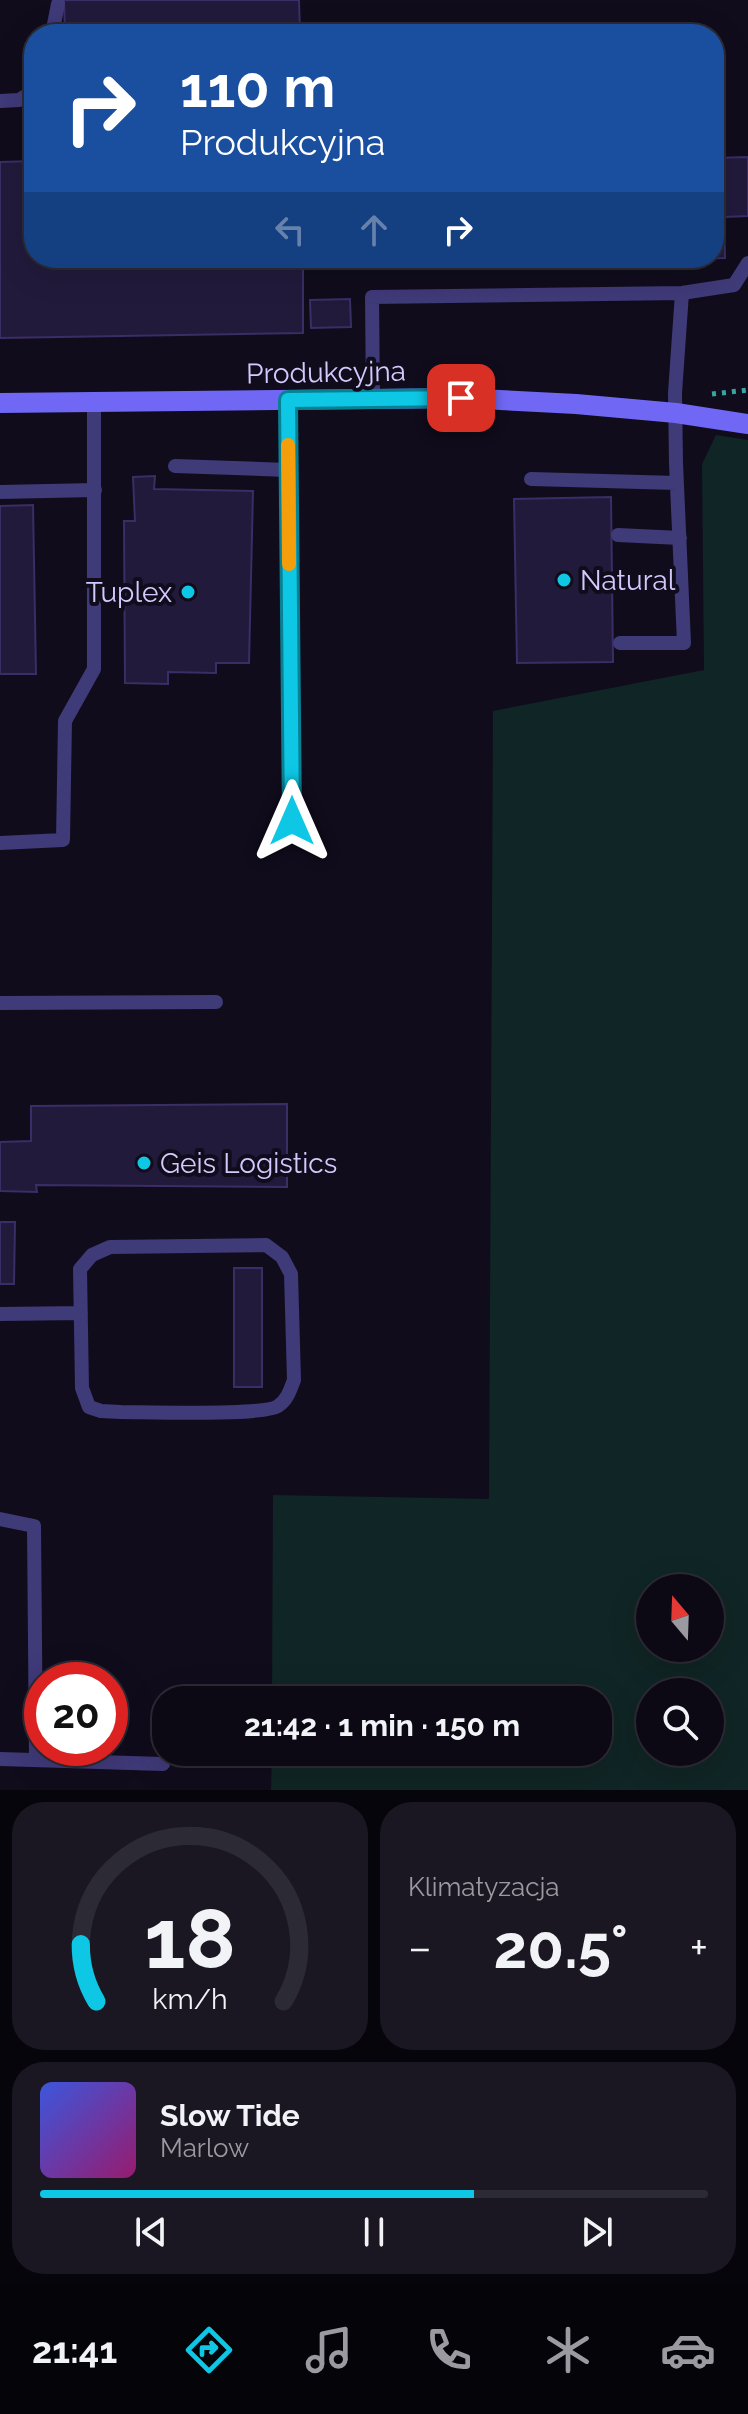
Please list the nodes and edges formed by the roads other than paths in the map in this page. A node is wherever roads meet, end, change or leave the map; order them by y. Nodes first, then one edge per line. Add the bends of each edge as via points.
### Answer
1 (58, 4) dead end
2 (54, 24) edge
3 (24, 97) edge
4 (0, 101) edge
5 (748, 263) edge
6 (682, 293) junction
7 (373, 399) junction
8 (288, 400) junction
9 (94, 401) junction
10 (0, 403) edge
11 (676, 413) junction
12 (748, 424) edge
13 (175, 466) dead end
14 (288, 470) junction
15 (531, 479) dead end
16 (677, 483) junction
17 (95, 490) junction
18 (0, 492) edge
19 (618, 535) dead end
20 (680, 538) junction
21 (620, 643) dead end
22 (292, 821) dead end
23 (0, 843) edge
24 (216, 1002) dead end
25 (0, 1003) edge
26 (81, 1313) junction
27 (0, 1314) edge
28 (0, 1519) edge
29 (35, 1662) edge
30 (0, 1759) edge
31 (24, 1759) edge
32 (128, 1763) edge
33 (152, 1764) edge

1 - 2 lane
3 - 4 lane
5 - 6 lane via 734,285
6 - 7 lane via 372,297
6 - 11 lane
7 - 8 street, Produkcyjna
7 - 11 street, Produkcyjna via 509,400
8 - 9 street, Produkcyjna
8 - 14 lane
9 - 10 street, Produkcyjna
9 - 17 lane
11 - 12 street, Produkcyjna
11 - 16 lane
13 - 14 lane
14 - 22 lane
15 - 16 lane
16 - 20 lane
17 - 18 lane
17 - 23 lane via 94,669 65,721 63,840
19 - 20 lane
20 - 21 lane via 684,643
24 - 25 lane
26 - 26 lane via 82,1388 89,1407 249,1412 275,1409 289,1396 294,1380 291,1274 282,1257 266,1245 110,1247 92,1255 80,1269
26 - 27 lane
28 - 29 lane via 34,1526
30 - 31 lane
32 - 33 lane

